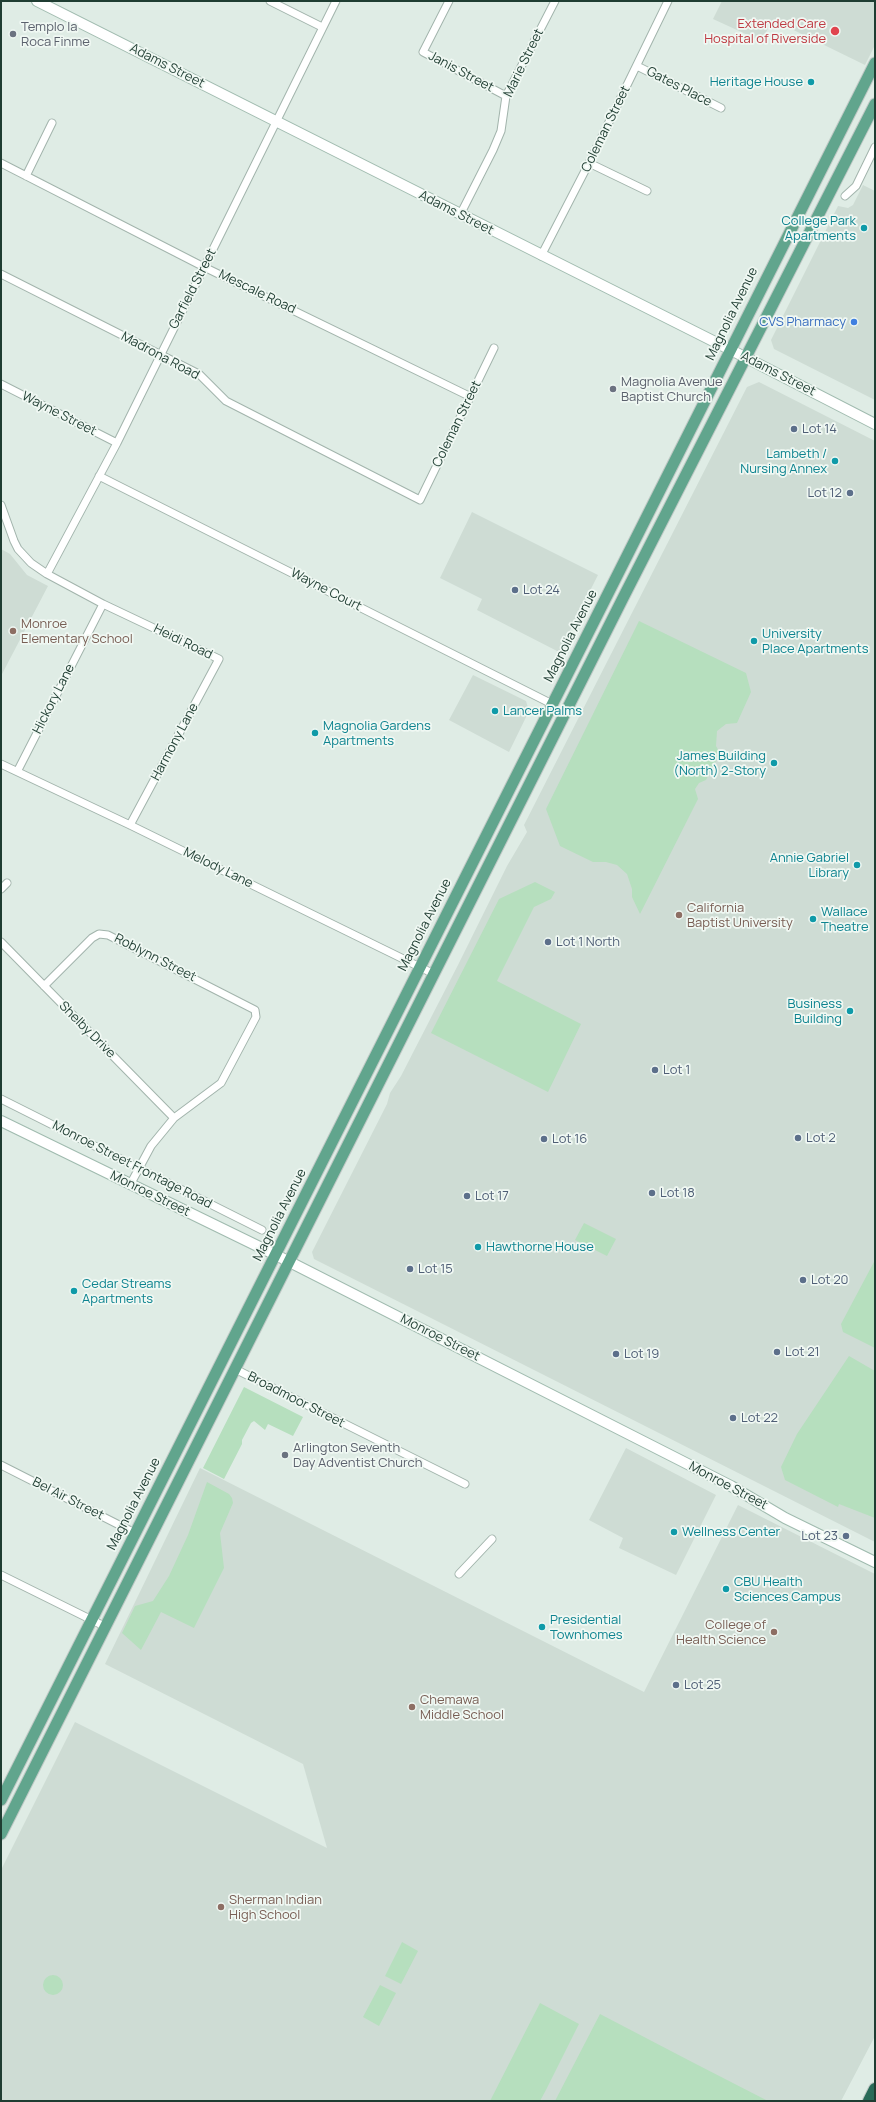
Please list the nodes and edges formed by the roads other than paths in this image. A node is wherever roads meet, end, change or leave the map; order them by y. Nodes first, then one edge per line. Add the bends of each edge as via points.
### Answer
1 (37, 1) edge
2 (270, 1) edge
3 (336, 1) edge
4 (449, 1) edge
5 (555, 1) edge
6 (668, 1) edge
7 (322, 27) junction
8 (875, 63) edge
9 (637, 66) junction
10 (506, 96) junction
11 (875, 104) edge
12 (721, 108) dead end
13 (276, 122) junction
14 (52, 123) dead end
15 (875, 147) edge
16 (589, 163) junction
17 (1, 164) edge
18 (26, 176) junction
19 (647, 191) dead end
20 (846, 196) dead end
21 (460, 215) junction
22 (541, 256) junction
23 (204, 267) junction
24 (1, 274) edge
25 (494, 348) dead end
26 (731, 350) junction
27 (160, 355) junction
28 (745, 357) junction
29 (1, 384) edge
30 (471, 398) junction
31 (875, 424) edge
32 (117, 443) junction
33 (99, 476) junction
34 (420, 500) joint
35 (1, 505) edge
36 (47, 574) junction
37 (103, 604) junction
38 (219, 659) joint
39 (552, 704) junction
40 (567, 711) junction
41 (1, 764) edge
42 (18, 770) junction
43 (130, 825) junction
44 (7, 883) dead end
45 (1, 888) edge
46 (1, 942) edge
47 (420, 967) junction
48 (434, 974) junction
49 (44, 986) junction
50 (1, 1099) edge
51 (174, 1118) junction
52 (1, 1121) edge
53 (138, 1168) junction
54 (130, 1185) junction
55 (262, 1230) dead end
56 (276, 1255) junction
57 (290, 1262) junction
58 (235, 1370) junction
59 (1, 1465) edge
60 (465, 1484) dead end
61 (135, 1533) junction
62 (492, 1539) dead end
63 (875, 1562) edge
64 (459, 1574) dead end
65 (1, 1575) edge
66 (91, 1620) junction
67 (106, 1627) junction
68 (1, 1800) edge
69 (1, 1834) edge
70 (875, 2089) edge
71 (869, 2101) edge

1 - 13 main road, Adams Street
2 - 7 street
3 - 7 street, Garfield Street
4 - 10 street, Janis Street via 423,52
5 - 10 street, Marie Street
6 - 9 street, Coleman Street
7 - 13 street, Garfield Street
8 - 26 main road, Magnolia Avenue
9 - 12 street, Gates Place
9 - 16 street, Coleman Street
10 - 21 street, Marie Street via 501,131 494,150
11 - 28 main road
13 - 21 main road, Adams Street
13 - 23 street, Garfield Street
14 - 18 street
15 - 20 street via 856,186
16 - 19 street
16 - 22 street, Coleman Street
17 - 18 street, Mescale Road
18 - 23 street, Mescale Road
21 - 22 main road, Adams Street
22 - 26 main road, Adams Street
23 - 27 street, Garfield Street
23 - 30 street, Mescale Road
24 - 27 street, Madrona Road
25 - 30 street, Coleman Street
26 - 28 main road, Adams Street
26 - 39 main road, Magnolia Avenue
27 - 32 street, Garfield Street
27 - 34 street, Madrona Road via 199,374 226,400
28 - 31 main road, Adams Street
28 - 40 main road
29 - 32 street, Wayne Street
30 - 34 street, Coleman Street
32 - 33 street, Garfield Street
33 - 36 street, Garfield Street
33 - 39 street, Wayne Court
35 - 36 street via 18,549 31,563
36 - 37 street
37 - 38 street, Heidi Road
37 - 42 street, Hickory Lane
38 - 43 street, Harmony Lane
39 - 40 main road
39 - 47 main road, Magnolia Avenue
40 - 48 main road
41 - 42 street, Melody Lane
42 - 43 street, Melody Lane
43 - 47 street, Melody Lane
44 - 45 street
46 - 49 street, Shelby Drive
47 - 48 street, Melody Lane
47 - 56 main road, Magnolia Avenue
48 - 57 main road
49 - 51 street, Shelby Drive
49 - 51 street, Roblynn Street via 92,938 99,934 108,935 255,1010 256,1017 221,1083
50 - 53 street, Monroe Street Frontage Road
51 - 53 street via 151,1146
52 - 54 main road, Monroe Street
53 - 54 street
53 - 55 street, Monroe Street Frontage Road
54 - 56 main road, Monroe Street
56 - 57 main road, Monroe Street
56 - 61 main road, Magnolia Avenue
57 - 58 main road
57 - 63 main road, Monroe Street
58 - 60 street, Broadmoor Street
58 - 67 main road
59 - 61 street, Bel Air Street
61 - 66 main road, Magnolia Avenue
62 - 64 street
65 - 66 street
66 - 67 street
66 - 68 main road, Magnolia Avenue
67 - 69 main road
70 - 71 highway

